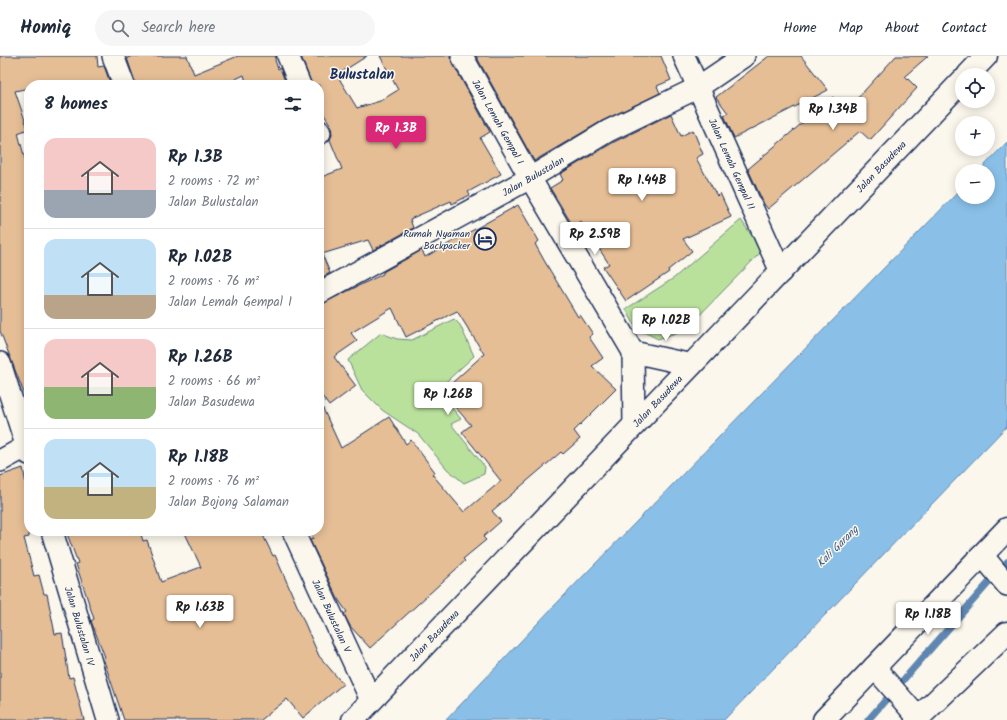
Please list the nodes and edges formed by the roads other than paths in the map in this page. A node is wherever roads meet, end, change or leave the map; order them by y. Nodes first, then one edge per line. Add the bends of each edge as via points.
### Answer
1 (113, 56) edge
2 (288, 56) edge
3 (462, 56) edge
4 (684, 56) edge
5 (744, 56) edge
6 (986, 56) edge
7 (975, 68) edge
8 (122, 80) edge
9 (298, 80) edge
10 (698, 88) junction
11 (955, 88) edge
12 (530, 178) junction
13 (781, 272) junction
14 (324, 290) edge
15 (633, 352) junction
16 (0, 363) edge
17 (692, 365) junction
18 (634, 425) junction
19 (24, 437) edge
20 (24, 451) edge
21 (0, 461) edge
22 (1007, 529) edge
23 (53, 536) edge
24 (295, 536) edge
25 (994, 570) edge
26 (1007, 633) edge
27 (874, 667) junction
28 (371, 700) junction
29 (915, 715) edge
30 (108, 720) edge
31 (353, 720) edge
32 (824, 720) edge

1 - 8 street
2 - 9 street
3 - 12 street, Jalan Lemah Gempal I
4 - 10 street, Jalan Lemah Gempal II
5 - 10 street, Jalan Bulustalan
6 - 7 street
10 - 12 street, Jalan Bulustalan via 608,131
10 - 13 street, Jalan Lemah Gempal II
11 - 13 street, Jalan Basudewa
12 - 14 street, Jalan Bulustalan
12 - 15 street, Jalan Lemah Gempal I
13 - 17 street, Jalan Basudewa
15 - 17 street
15 - 18 street, Jalan Lemah Gempal I
16 - 19 street
17 - 18 street, Jalan Basudewa
18 - 28 street, Jalan Basudewa
20 - 21 street
22 - 25 street
23 - 30 street, Jalan Bulustalan IV
24 - 28 street, Jalan Bulustalan V
25 - 27 street
26 - 29 street
27 - 29 street
27 - 32 street
28 - 31 street, Jalan Basudewa

